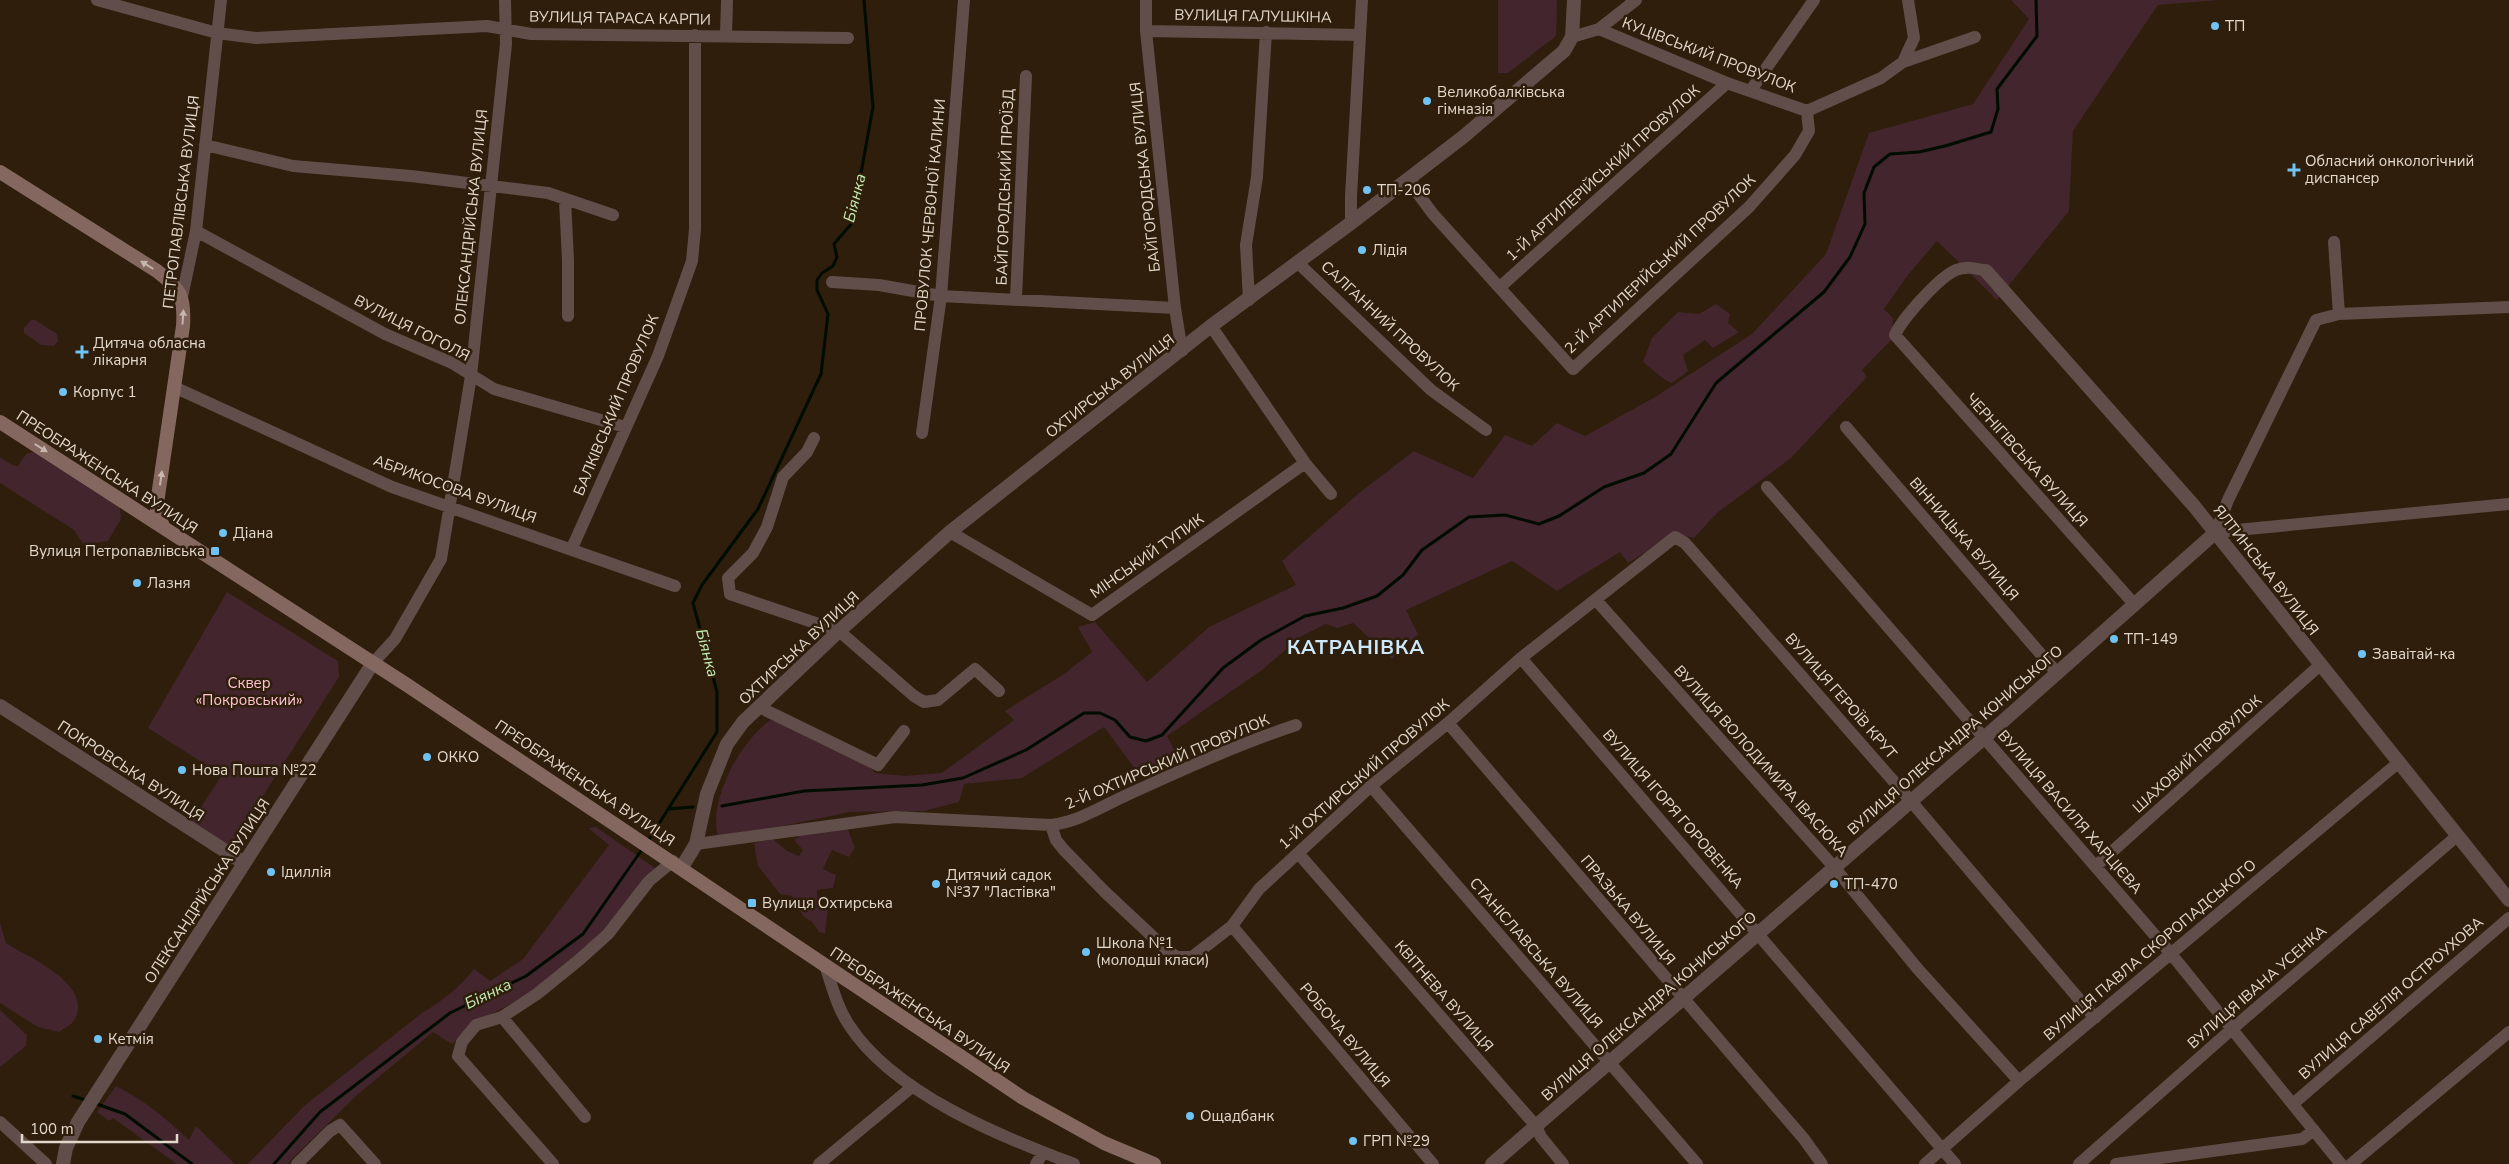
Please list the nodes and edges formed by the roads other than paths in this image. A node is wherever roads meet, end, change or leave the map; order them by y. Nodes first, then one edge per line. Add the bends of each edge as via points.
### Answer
1 (97, 0) edge
2 (221, 0) edge
3 (505, 0) edge
4 (728, 0) edge
5 (964, 0) edge
6 (1146, 0) edge
7 (1362, 0) edge
8 (1574, 0) edge
9 (1636, 0) edge
10 (1814, 0) edge
11 (1908, 0) edge
12 (1599, 29) junction
13 (505, 30) junction
14 (1146, 31) junction
15 (217, 32) junction
16 (1266, 32) junction
17 (695, 35) junction
18 (726, 35) junction
19 (1360, 35) junction
20 (1572, 37) junction
21 (1975, 37) dead end
22 (848, 38) dead end
23 (1903, 62) junction
24 (1026, 76) dead end
25 (1727, 83) junction
26 (1751, 90) junction
27 (1807, 111) junction
28 (206, 145) junction
29 (0, 172) edge
30 (1410, 178) junction
31 (490, 184) junction
32 (565, 200) junction
33 (613, 215) dead end
34 (1351, 223) junction
35 (196, 231) junction
36 (2334, 242) dead end
37 (1298, 262) junction
38 (1986, 271) joint
39 (832, 282) dead end
40 (1500, 287) junction
41 (941, 296) junction
42 (182, 297) junction
43 (1016, 298) junction
44 (1249, 300) junction
45 (2509, 307) edge
46 (1175, 308) junction
47 (2339, 314) junction
48 (568, 316) dead end
49 (1211, 326) junction
50 (1182, 351) junction
51 (471, 376) junction
52 (174, 387) junction
53 (0, 422) edge
54 (625, 427) junction
55 (1846, 427) dead end
56 (1486, 430) dead end
57 (922, 433) dead end
58 (814, 438) dead end
59 (1305, 463) junction
60 (1767, 487) dead end
61 (1331, 494) dead end
62 (2509, 504) edge
63 (450, 508) junction
64 (163, 526) junction
65 (950, 532) junction
66 (2216, 532) junction
67 (1675, 537) joint
68 (572, 548) junction
69 (675, 586) dead end
70 (1596, 600) junction
71 (2135, 605) junction
72 (839, 631) junction
73 (1521, 658) junction
74 (373, 663) junction
75 (2320, 665) junction
76 (2057, 673) junction
77 (999, 691) dead end
78 (0, 706) edge
79 (759, 707) junction
80 (1448, 723) junction
81 (1296, 725) dead end
82 (904, 731) dead end
83 (1984, 738) junction
84 (2398, 763) junction
85 (1370, 786) junction
86 (1910, 800) junction
87 (1051, 825) junction
88 (2457, 836) junction
89 (696, 844) junction
90 (1298, 853) junction
91 (672, 861) junction
92 (244, 864) junction
93 (2096, 866) junction
94 (1834, 867) junction
95 (2509, 900) edge
96 (2509, 918) edge
97 (1232, 926) junction
98 (1758, 932) junction
99 (2172, 955) junction
100 (825, 965) junction
101 (1682, 999) junction
102 (502, 1017) junction
103 (2095, 1018) junction
104 (2232, 1029) junction
105 (2509, 1032) edge
106 (1608, 1063) junction
107 (2019, 1081) junction
108 (912, 1087) junction
109 (2294, 1103) junction
110 (585, 1117) dead end
111 (0, 1122) edge
112 (1536, 1126) junction
113 (2314, 1130) junction
114 (1943, 1149) junction
115 (1043, 1153) junction
116 (46, 1164) edge
117 (63, 1164) edge
118 (297, 1164) edge
119 (375, 1164) edge
120 (554, 1164) edge
121 (819, 1164) edge
122 (1036, 1164) edge
123 (1074, 1164) edge
124 (1154, 1164) edge
125 (1433, 1164) edge
126 (1492, 1164) edge
127 (1563, 1164) edge
128 (1697, 1164) edge
129 (1822, 1164) edge
130 (1925, 1164) edge
131 (1955, 1164) edge
132 (2079, 1164) edge
133 (2116, 1164) edge
134 (2341, 1164) edge
135 (2351, 1164) edge

1 - 15 street, ВУЛИЦЯ ТАРАСА КАРПИ
2 - 15 street, ПЕТРОПАВЛІВСЬКА ВУЛИЦЯ
3 - 13 street, ОЛЕКСАНДРІЙСЬКА ВУЛИЦЯ
4 - 18 street
5 - 41 street, ПРОВУЛОК ЧЕРВОНОЇ КАЛИНИ
6 - 14 street, БАЙГОРОДСЬКА ВУЛИЦЯ
7 - 19 street
8 - 20 street
9 - 12 street
10 - 26 street
11 - 23 street via 1914,38
12 - 20 street
12 - 25 street, КУЦІВСЬКИЙ ПРОВУЛОК
13 - 15 street, ВУЛИЦЯ ТАРАСА КАРПИ via 487,26 256,38
13 - 17 street, ВУЛИЦЯ ТАРАСА КАРПИ via 531,34
13 - 31 street, ОЛЕКСАНДРІЙСЬКА ВУЛИЦЯ
14 - 16 street, ВУЛИЦЯ ГАЛУШКІНА
14 - 46 street, БАЙГОРОДСЬКА ВУЛИЦЯ
15 - 28 street, ПЕТРОПАВЛІВСЬКА ВУЛИЦЯ
16 - 19 street, ВУЛИЦЯ ГАЛУШКІНА
16 - 44 street via 1256,177 1246,245
17 - 18 street, ВУЛИЦЯ ТАРАСА КАРПИ
17 - 54 street, БАЛКІВСЬКИЙ ПРОВУЛОК via 695,246 658,356
18 - 22 street, ВУЛИЦЯ ТАРАСА КАРПИ
19 - 34 street
20 - 30 street, ОХТИРСЬКА ВУЛИЦЯ via 1564,52
21 - 23 street
23 - 27 street via 1881,78
24 - 43 street, БАЙГОРОДСЬКИЙ ПРОЇЗД
25 - 26 street, КУЦІВСЬКИЙ ПРОВУЛОК
25 - 40 street, 1-Й АРТИЛЕРІЙСЬКИЙ ПРОВУЛОК
26 - 27 street, КУЦІВСЬКИЙ ПРОВУЛОК
27 - 40 street, 2-Й АРТИЛЕРІЙСЬКИЙ ПРОВУЛОК via 1809,131 1795,155 1749,207 1573,369
28 - 31 street via 293,166
28 - 35 street, ПЕТРОПАВЛІВСЬКА ВУЛИЦЯ
42 -> 29 main road via 157,271
30 - 34 street, ОХТИРСЬКА ВУЛИЦЯ
30 - 40 street via 1433,214
31 - 32 street via 548,193
31 - 51 street, ОЛЕКСАНДРІЙСЬКА ВУЛИЦЯ
32 - 33 street
32 - 48 street
34 - 37 street, ОХТИРСЬКА ВУЛИЦЯ
35 - 42 street, ПЕТРОПАВЛІВСЬКА ВУЛИЦЯ
35 - 51 street, ВУЛИЦЯ ГОГОЛЯ via 385,334 452,363
36 - 47 street
37 - 44 street, ОХТИРСЬКА ВУЛИЦЯ
37 - 56 street, САЛГАННИЙ ПРОВУЛОК via 1431,390
38 - 66 street, ЯЛТИНСЬКА ВУЛИЦЯ
38 - 71 street, ЧЕРНІГІВСЬКА ВУЛИЦЯ via 1969,267 1954,271 1912,309 1895,335
39 - 41 street via 879,285
41 - 43 street
41 - 57 street, ПРОВУЛОК ЧЕРВОНОЇ КАЛИНИ
52 -> 42 main road, ПЕТРОПАВЛІВСЬКА ВУЛИЦЯ via 182,326
43 - 46 street
44 - 49 street, ОХТИРСЬКА ВУЛИЦЯ
45 - 47 street
46 - 50 street, БАЙГОРОДСЬКА ВУЛИЦЯ
47 - 66 street via 2316,320 2228,500
49 - 50 street, ОХТИРСЬКА ВУЛИЦЯ
49 - 59 street
50 - 65 street, ОХТИРСЬКА ВУЛИЦЯ
51 - 54 street, ВУЛИЦЯ ГОГОЛЯ via 494,389
51 - 63 street, ОЛЕКСАНДРІЙСЬКА ВУЛИЦЯ
52 - 63 street, АБРИКОСОВА ВУЛИЦЯ via 392,487
64 -> 52 main road, ПЕТРОПАВЛІВСЬКА ВУЛИЦЯ via 157,503
53 -> 64 main road, ПРЕОБРАЖЕНСЬКА ВУЛИЦЯ
54 - 68 street, БАЛКІВСЬКИЙ ПРОВУЛОК
55 - 76 street, ВІННИЦЬКА ВУЛИЦЯ
58 - 72 street via 807,452 783,477 767,528 753,553 728,578 730,594
59 - 61 street
59 - 65 street, МІНСЬКИЙ ТУПИК via 1092,614
60 - 83 street, ВУЛИЦЯ ВАСИЛЯ ХАРЦІЄВА
62 - 66 street
63 - 68 street, АБРИКОСОВА ВУЛИЦЯ
63 - 74 street, ОЛЕКСАНДРІЙСЬКА ВУЛИЦЯ via 441,559 395,639
64 - 74 main road, ПРЕОБРАЖЕНСЬКА ВУЛИЦЯ
65 - 72 street, ОХТИРСЬКА ВУЛИЦЯ
66 - 71 street, ВУЛИЦЯ ОЛЕКСАНДРА КОНИСЬКОГО
66 - 75 street, ЯЛТИНСЬКА ВУЛИЦЯ
67 - 70 street, 1-Й ОХТИРСЬКИЙ ПРОВУЛОК
67 - 86 street, ВУЛИЦЯ ГЕРОЇВ КРУТ via 1685,543
68 - 69 street, АБРИКОСОВА ВУЛИЦЯ
70 - 73 street, 1-Й ОХТИРСЬКИЙ ПРОВУЛОК
70 - 94 street, ВУЛИЦЯ ВОЛОДИМИРА ІВАСЮКА
71 - 76 street, ВУЛИЦЯ ОЛЕКСАНДРА КОНИСЬКОГО
72 - 77 street via 924,702 938,700 975,669
72 - 79 street, ОХТИРСЬКА ВУЛИЦЯ
73 - 80 street, 1-Й ОХТИРСЬКИЙ ПРОВУЛОК
73 - 98 street, ВУЛИЦЯ ІГОРЯ ГОРОВЕНКА
74 - 91 main road, ПРЕОБРАЖЕНСЬКА ВУЛИЦЯ
74 - 92 street, ОЛЕКСАНДРІЙСЬКА ВУЛИЦЯ
75 - 84 street, ЯЛТИНСЬКА ВУЛИЦЯ
75 - 93 street, ШАХОВИЙ ПРОВУЛОК
76 - 83 street, ВУЛИЦЯ ОЛЕКСАНДРА КОНИСЬКОГО
78 - 92 street, ПОКРОВСЬКА ВУЛИЦЯ
79 - 82 street via 878,764
79 - 89 street, ОХТИРСЬКА ВУЛИЦЯ via 726,744 707,794
80 - 85 street, 1-Й ОХТИРСЬКИЙ ПРОВУЛОК
80 - 101 street, ПРАЗЬКА ВУЛИЦЯ
81 - 87 street, 2-Й ОХТИРСЬКИЙ ПРОВУЛОК via 1260,737 1072,822
83 - 86 street, ВУЛИЦЯ ОЛЕКСАНДРА КОНИСЬКОГО
83 - 93 street, ВУЛИЦЯ ВАСИЛЯ ХАРЦІЄВА
84 - 88 street, ЯЛТИНСЬКА ВУЛИЦЯ
84 - 99 street, ВУЛИЦЯ ПАВЛА СКОРОПАДСЬКОГО
85 - 90 street, 1-Й ОХТИРСЬКИЙ ПРОВУЛОК
85 - 106 street, СТАНІСЛАВСЬКА ВУЛИЦЯ
86 - 94 street, ВУЛИЦЯ ОЛЕКСАНДРА КОНИСЬКОГО
86 - 103 street, ВУЛИЦЯ ГЕРОЇВ КРУТ
87 - 89 street, 2-Й ОХТИРСЬКИЙ ПРОВУЛОК via 895,817
87 - 97 street, 1-Й ОХТИРСЬКИЙ ПРОВУЛОК via 1064,850 1177,957 1192,957
88 - 95 street, ЯЛТИНСЬКА ВУЛИЦЯ
88 - 104 street, ВУЛИЦЯ ІВАНА УСЕНКА
89 - 91 street, ОХТИРСЬКА ВУЛИЦЯ
90 - 97 street, 1-Й ОХТИРСЬКИЙ ПРОВУЛОК via 1259,889
90 - 112 street, КВІТНЕВА ВУЛИЦЯ
91 - 100 main road, ПРЕОБРАЖЕНСЬКА ВУЛИЦЯ
91 - 102 street via 648,881 608,934 537,994
92 - 117 street, ОЛЕКСАНДРІЙСЬКА ВУЛИЦЯ via 78,1122 66,1148
93 - 99 street, ВУЛИЦЯ ВАСИЛЯ ХАРЦІЄВА
94 - 98 street, ВУЛИЦЯ ОЛЕКСАНДРА КОНИСЬКОГО
94 - 107 street, ВУЛИЦЯ ВОЛОДИМИРА ІВАСЮКА via 1917,968
96 - 109 street, ВУЛИЦЯ САВЕЛІЯ ОСТРОУХОВА
97 - 125 street, РОБОЧА ВУЛИЦЯ
98 - 101 street, ВУЛИЦЯ ОЛЕКСАНДРА КОНИСЬКОГО
98 - 114 street, ВУЛИЦЯ ІГОРЯ ГОРОВЕНКА
99 - 103 street, ВУЛИЦЯ ПАВЛА СКОРОПАДСЬКОГО
99 - 104 street, ВУЛИЦЯ ВАСИЛЯ ХАРЦІЄВА
100 - 108 street via 837,1003 850,1026 874,1055
100 - 124 main road, ПРЕОБРАЖЕНСЬКА ВУЛИЦЯ via 1023,1098 1104,1143
101 - 106 street, ВУЛИЦЯ ОЛЕКСАНДРА КОНИСЬКОГО
101 - 129 street, ПРАЗЬКА ВУЛИЦЯ
102 - 110 street
102 - 120 street via 476,1025 462,1042 458,1056
103 - 107 street, ВУЛИЦЯ ПАВЛА СКОРОПАДСЬКОГО
104 - 109 street, ВУЛИЦЯ ВАСИЛЯ ХАРЦІЄВА
104 - 132 street, ВУЛИЦЯ ІВАНА УСЕНКА
105 - 135 street
106 - 112 street, ВУЛИЦЯ ОЛЕКСАНДРА КОНИСЬКОГО
106 - 128 street, СТАНІСЛАВСЬКА ВУЛИЦЯ
107 - 114 street, ВУЛИЦЯ ПАВЛА СКОРОПАДСЬКОГО
108 - 115 street
108 - 121 street
109 - 113 street, ВУЛИЦЯ ВАСИЛЯ ХАРЦІЄВА
111 - 116 street
112 - 126 street, ВУЛИЦЯ ОЛЕКСАНДРА КОНИСЬКОГО
112 - 127 street, КВІТНЕВА ВУЛИЦЯ
113 - 133 street via 2302,1139
113 - 134 street, ВУЛИЦЯ ВАСИЛЯ ХАРЦІЄВА
114 - 130 street, ВУЛИЦЯ ПАВЛА СКОРОПАДСЬКОГО
114 - 131 street, ВУЛИЦЯ ІГОРЯ ГОРОВЕНКА
115 - 122 street
115 - 123 street
118 - 119 street via 340,1125

